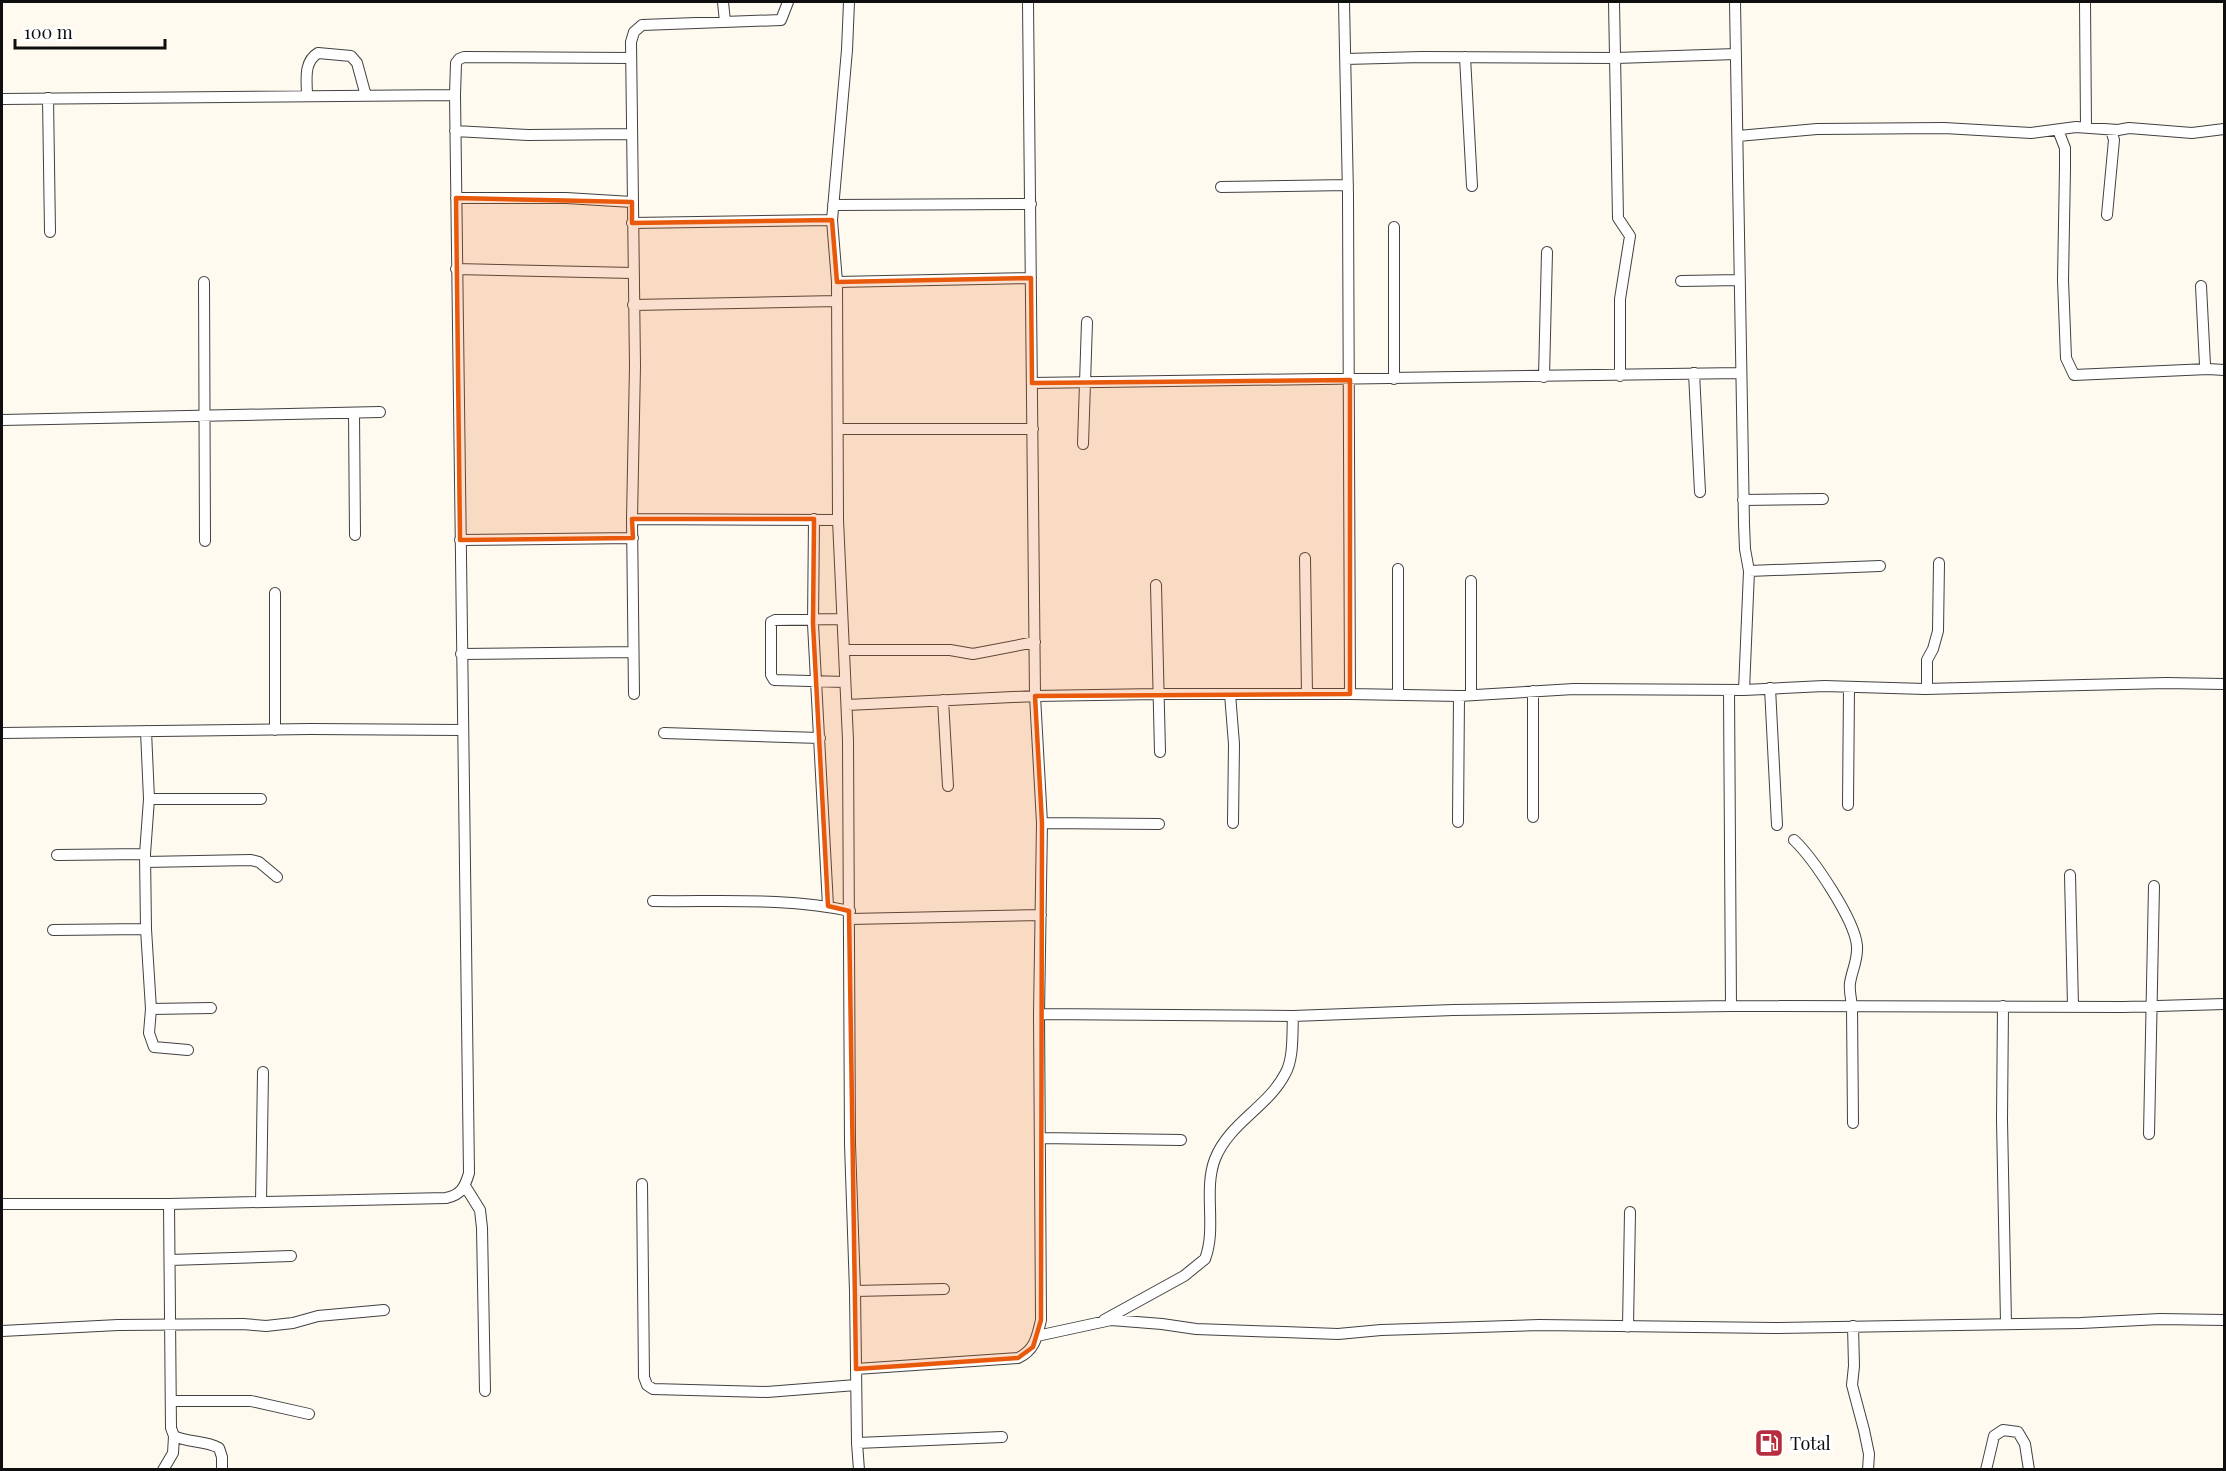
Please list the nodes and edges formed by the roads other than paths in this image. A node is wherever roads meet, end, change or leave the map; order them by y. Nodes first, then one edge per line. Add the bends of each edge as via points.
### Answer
1 (723, 2) edge
2 (788, 2) edge
3 (849, 2) edge
4 (1028, 2) edge
5 (1344, 2) edge
6 (1614, 2) edge
7 (1735, 2) edge
8 (2085, 2) edge
9 (725, 22) junction
10 (1736, 54) junction
11 (1465, 57) junction
12 (631, 58) junction
13 (1616, 58) junction
14 (1345, 59) junction
15 (454, 95) junction
16 (307, 96) junction
17 (366, 96) junction
18 (48, 98) junction
19 (2, 99) edge
20 (2086, 128) junction
21 (2224, 129) edge
22 (2058, 130) junction
23 (2111, 130) junction
24 (455, 131) junction
25 (631, 134) junction
26 (1738, 136) junction
27 (1348, 185) junction
28 (1472, 186) dead end
29 (1221, 187) dead end
30 (456, 198) junction
31 (632, 202) junction
32 (1031, 204) junction
33 (833, 205) junction
34 (2107, 215) dead end
35 (831, 220) junction
36 (632, 223) junction
37 (1394, 227) dead end
38 (50, 232) dead end
39 (1547, 252) dead end
40 (456, 268) junction
41 (633, 273) junction
42 (1031, 278) junction
43 (1740, 280) junction
44 (1681, 281) dead end
45 (204, 282) dead end
46 (837, 282) junction
47 (2201, 286) dead end
48 (837, 301) junction
49 (633, 305) junction
50 (1087, 322) dead end
51 (2208, 369) junction
52 (2224, 370) edge
53 (1694, 373) junction
54 (1741, 373) junction
55 (1620, 376) junction
56 (1544, 377) junction
57 (1395, 379) junction
58 (1350, 380) junction
59 (1085, 382) junction
60 (1032, 383) junction
61 (380, 412) dead end
62 (354, 413) junction
63 (203, 415) junction
64 (2, 420) edge
65 (838, 429) junction
66 (1033, 429) junction
67 (1083, 444) dead end
68 (1700, 492) dead end
69 (1823, 499) dead end
70 (1743, 500) junction
71 (632, 519) junction
72 (814, 519) junction
73 (838, 520) junction
74 (355, 535) dead end
75 (633, 538) junction
76 (460, 540) junction
77 (205, 541) dead end
78 (1305, 558) dead end
79 (1939, 563) dead end
80 (1880, 566) dead end
81 (1398, 569) dead end
82 (1749, 571) junction
83 (1471, 581) dead end
84 (1156, 585) dead end
85 (275, 593) dead end
86 (813, 619) junction
87 (842, 619) junction
88 (1035, 642) junction
89 (844, 651) junction
90 (633, 652) junction
91 (461, 654) junction
92 (816, 682) junction
93 (845, 682) junction
94 (2224, 684) edge
95 (1849, 687) junction
96 (1770, 688) junction
97 (1927, 689) junction
98 (1729, 690) junction
99 (1744, 690) junction
100 (1533, 691) junction
101 (634, 694) dead end
102 (1157, 694) junction
103 (1230, 694) junction
104 (1307, 694) junction
105 (1350, 694) junction
106 (1398, 695) junction
107 (1471, 695) junction
108 (1035, 696) junction
109 (1459, 696) junction
110 (943, 700) junction
111 (847, 705) junction
112 (275, 730) junction
113 (462, 730) junction
114 (147, 731) junction
115 (2, 733) edge
116 (664, 733) dead end
117 (820, 738) junction
118 (1160, 752) dead end
119 (948, 786) dead end
120 (149, 799) junction
121 (261, 799) dead end
122 (1848, 805) dead end
123 (1533, 817) dead end
124 (1458, 822) dead end
125 (1042, 823) junction
126 (1233, 823) dead end
127 (1159, 824) dead end
128 (1777, 825) dead end
129 (1794, 840) dead end
130 (57, 855) dead end
131 (146, 858) junction
132 (2070, 875) dead end
133 (277, 877) dead end
134 (2154, 886) dead end
135 (653, 901) dead end
136 (828, 906) junction
137 (850, 915) junction
138 (1041, 915) junction
139 (146, 929) junction
140 (53, 930) dead end
141 (2224, 1004) edge
142 (1731, 1006) junction
143 (1852, 1006) junction
144 (2003, 1006) junction
145 (2073, 1006) junction
146 (2150, 1006) junction
147 (211, 1008) dead end
148 (151, 1009) junction
149 (1039, 1014) junction
150 (1293, 1016) junction
151 (188, 1050) dead end
152 (262, 1072) dead end
153 (1852, 1123) dead end
154 (2149, 1134) dead end
155 (1040, 1138) junction
156 (1181, 1140) dead end
157 (642, 1184) dead end
158 (465, 1186) junction
159 (261, 1202) junction
160 (2, 1204) edge
161 (169, 1204) junction
162 (1630, 1212) dead end
163 (291, 1256) dead end
164 (170, 1260) junction
165 (944, 1289) dead end
166 (855, 1291) junction
167 (384, 1310) dead end
168 (2224, 1320) edge
169 (1101, 1321) junction
170 (2006, 1323) junction
171 (171, 1324) junction
172 (1853, 1326) junction
173 (1628, 1327) junction
174 (2, 1331) edge
175 (1037, 1336) junction
176 (856, 1369) junction
177 (856, 1385) junction
178 (485, 1391) dead end
179 (171, 1401) junction
180 (309, 1414) dead end
181 (174, 1436) junction
182 (1002, 1437) dead end
183 (857, 1443) junction
184 (163, 1470) edge
185 (222, 1470) edge
186 (859, 1470) edge
187 (1868, 1470) edge
188 (1986, 1470) edge
189 (2029, 1470) edge

1 - 9 street
2 - 9 street via 781,20
3 - 33 street
4 - 32 street
5 - 14 street
6 - 13 street
7 - 10 street
8 - 20 street
9 - 12 street via 642,25 634,32
10 - 13 street
10 - 26 street
11 - 13 street
11 - 14 street
11 - 28 street
12 - 15 street via 464,57 456,63
12 - 25 street
13 - 55 street via 1618,218 1629,236 1620,299
14 - 27 street
15 - 17 street
15 - 24 street
16 - 17 street
16 - 17 street via 306,72 309,61 318,53 351,56 357,63
16 - 18 street
18 - 19 street
18 - 38 street
20 - 22 street
20 - 23 street
21 - 23 street via 2192,133
22 - 26 street via 2031,133 1944,128 1817,129
22 - 51 street via 2065,148 2066,168 2066,358 2074,375
23 - 34 street via 2114,140
24 - 25 street
24 - 30 street
25 - 31 street
26 - 43 street
27 - 29 street
27 - 58 street
30 - 31 street
30 - 40 street
31 - 36 street
32 - 33 street
32 - 42 street
33 - 35 street
35 - 36 street
35 - 46 street
36 - 41 street
37 - 57 street
39 - 56 street
40 - 41 street
40 - 76 street
41 - 49 street
42 - 46 street
42 - 60 street
43 - 44 street
43 - 54 street
45 - 63 street
46 - 48 street
47 - 51 street
48 - 49 street
48 - 65 street
49 - 71 street
50 - 59 street
51 - 52 street
53 - 54 street
53 - 55 street
53 - 68 street
54 - 70 street
55 - 56 street
56 - 57 street
57 - 58 street
58 - 59 street
58 - 105 street
59 - 60 street
59 - 67 street
60 - 66 street
61 - 62 street
62 - 63 street
62 - 74 street
63 - 64 street
63 - 77 street
65 - 66 street
65 - 73 street
66 - 88 street
69 - 70 street
70 - 82 street
71 - 72 street
71 - 75 street
72 - 73 street
72 - 86 street
73 - 87 street
75 - 76 street
75 - 90 street
76 - 91 street
78 - 104 street
79 - 97 street via 1938,631 1927,660
80 - 82 street
81 - 106 street
82 - 99 street
83 - 107 street
84 - 102 street
85 - 112 street
86 - 87 street
86 - 92 street
86 - 92 street via 771,622 771,675 774,680
87 - 89 street
88 - 89 street via 973,654 950,650
88 - 108 street
89 - 93 street
90 - 91 street
90 - 101 street
91 - 113 street
92 - 93 street
92 - 117 street
93 - 111 street
94 - 97 street
95 - 96 street
95 - 97 street
95 - 122 street
96 - 99 street
96 - 128 street
98 - 99 street
98 - 100 street
98 - 142 street
100 - 107 street
100 - 123 street
102 - 103 street
102 - 108 street
102 - 118 street
103 - 104 street
103 - 126 street
104 - 105 street
105 - 106 street
106 - 109 street
107 - 109 street
108 - 110 street
108 - 125 street
109 - 124 street
110 - 111 street
110 - 119 street
111 - 137 street
112 - 113 street
112 - 114 street
113 - 158 street via 469,1161
114 - 115 street
114 - 120 street
116 - 117 street
117 - 136 street
120 - 121 street
120 - 131 street
125 - 127 street
125 - 138 street
129 - 143 street via 1842,908 1855,935
130 - 131 street
131 - 133 street via 251,860
131 - 139 street
132 - 145 street
134 - 146 street
135 - 136 street
136 - 137 street
137 - 138 street
137 - 166 street via 850,1144
138 - 149 street
139 - 140 street
139 - 148 street
141 - 146 street
142 - 143 street
142 - 150 street
143 - 144 street
143 - 153 street
144 - 145 street
144 - 170 street
145 - 146 street
146 - 154 street
147 - 148 street
148 - 151 street via 149,1033 154,1047
149 - 150 street
149 - 155 street
150 - 169 street via 1285,1074 1239,1125 1216,1158 1205,1259 1184,1276
152 - 159 street
155 - 156 street
155 - 175 street via 1041,1320
157 - 177 street via 647,1385 653,1389 732,1392
158 - 159 street via 455,1196 446,1198
158 - 178 street via 480,1210 482,1227
159 - 161 street
160 - 161 street
161 - 164 street
162 - 173 street
163 - 164 street
164 - 171 street
165 - 166 street
166 - 176 street
167 - 171 street via 266,1326
168 - 170 street
169 - 173 street via 1338,1334 1539,1325
169 - 175 street
170 - 172 street
171 - 174 street
171 - 179 street
172 - 173 street
172 - 187 street via 1852,1385 1869,1454
175 - 176 street via 1029,1352 1018,1358
176 - 177 street
177 - 183 street
179 - 180 street via 251,1401
179 - 181 street
181 - 184 street via 173,1453
181 - 185 street via 219,1448
182 - 183 street
183 - 186 street
188 - 189 street via 1994,1436 2003,1430 2018,1432 2025,1444

